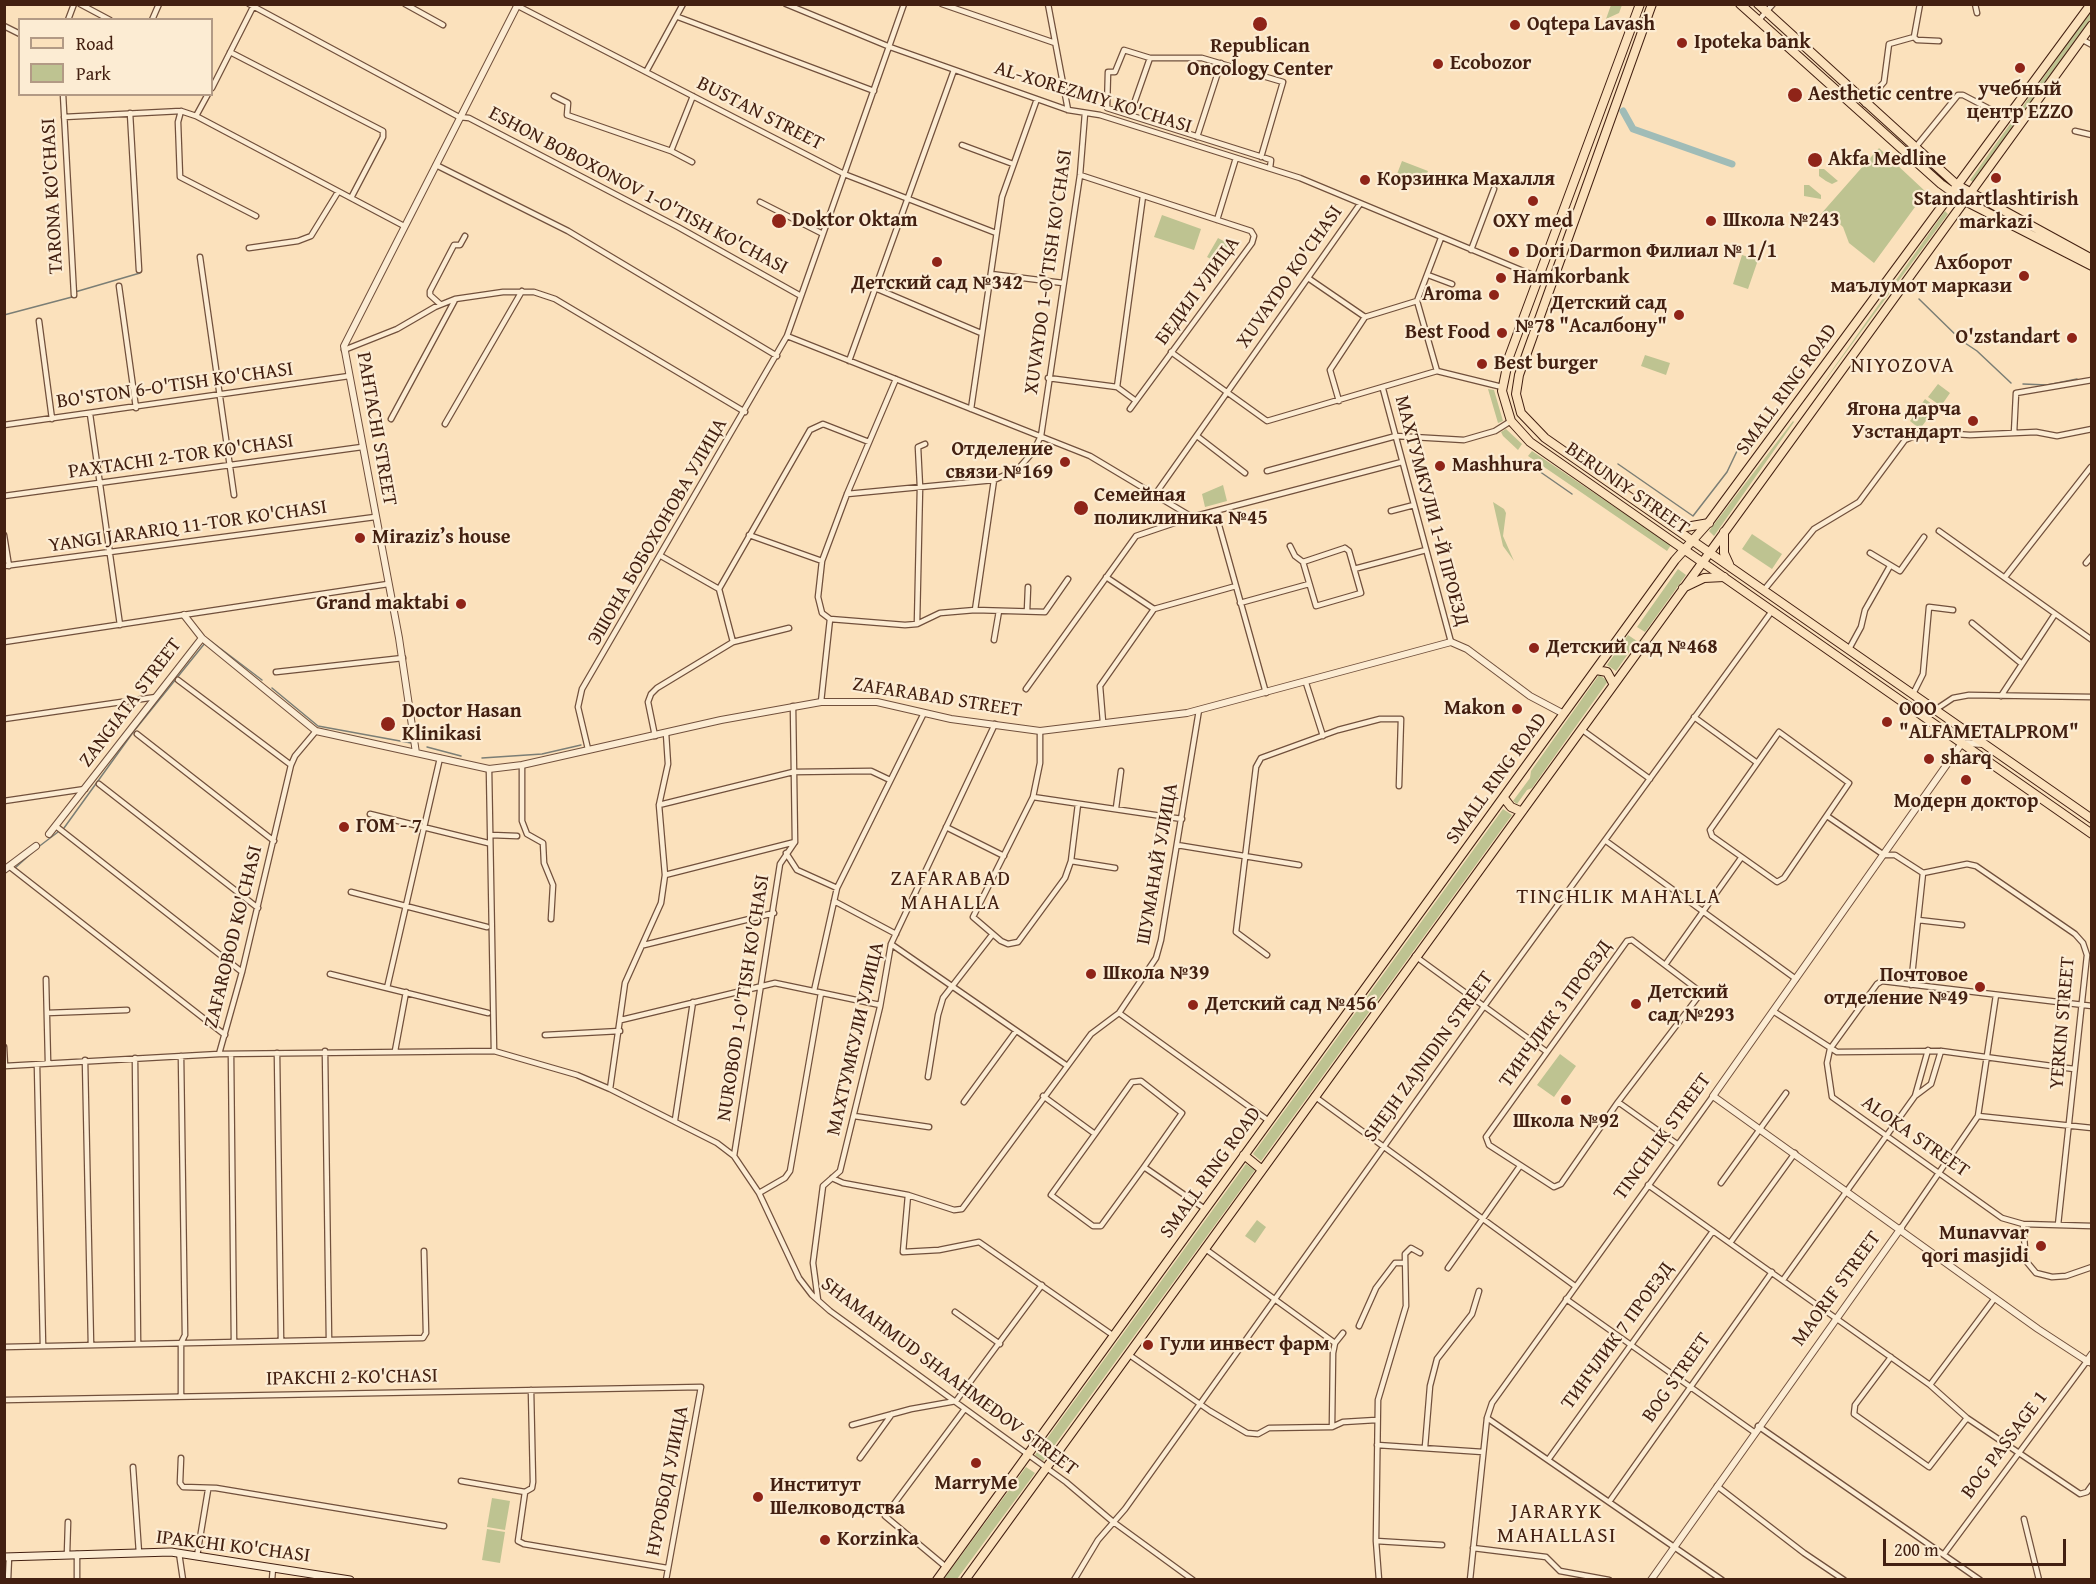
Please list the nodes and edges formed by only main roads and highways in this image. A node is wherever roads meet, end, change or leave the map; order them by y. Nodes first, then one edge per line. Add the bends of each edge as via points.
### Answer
1 (1640, 4) edge
2 (1652, 4) edge
3 (1740, 4) edge
4 (1758, 4) edge
5 (2091, 4) edge
6 (2091, 25) edge
7 (1954, 189) junction
8 (1967, 198) junction
9 (2091, 259) edge
10 (1557, 266) junction
11 (2091, 266) edge
12 (1540, 278) junction
13 (1544, 302) junction
14 (1803, 395) junction
15 (1815, 405) junction
16 (1788, 415) junction
17 (1801, 424) junction
18 (1709, 522) junction
19 (1671, 525) junction
20 (1725, 528) junction
21 (1694, 540) junction
22 (1685, 549) junction
23 (1708, 551) junction
24 (1701, 560) junction
25 (1732, 568) junction
26 (1724, 577) junction
27 (1680, 590) junction
28 (1596, 670) junction
29 (1613, 683) junction
30 (1504, 798) junction
31 (1520, 811) junction
32 (2091, 819) edge
33 (2091, 834) edge
34 (1244, 1155) junction
35 (1261, 1169) junction
36 (7, 1557) edge
37 (349, 1579) edge
38 (937, 1580) edge
39 (965, 1580) edge

1 - 12 main road, BERUNIY STREET
2 - 10 main road, BERUNIY STREET
3 - 7 main road
4 - 7 main road via 1915,148
5 - 7 highway, SMALL RING ROAD
6 - 8 highway, SMALL RING ROAD
7 - 8 main road
7 - 14 highway, SMALL RING ROAD
8 - 9 main road
8 - 11 main road
8 - 15 highway, SMALL RING ROAD
10 - 12 main road
10 - 13 main road, BERUNIY STREET
12 - 13 main road
12 - 22 main road, BERUNIY STREET via 1509,357 1502,387 1511,421 1530,442
13 - 19 main road, BERUNIY STREET via 1517,383 1521,413 1545,438
14 - 15 highway
14 - 16 highway, SMALL RING ROAD
15 - 17 highway, SMALL RING ROAD
16 - 17 highway
16 - 18 highway, SMALL RING ROAD
17 - 20 highway, SMALL RING ROAD
18 - 19 highway via 1686,527
18 - 21 highway, SMALL RING ROAD
19 - 21 main road, BERUNIY STREET
20 - 23 highway, SMALL RING ROAD
20 - 25 main road via 1724,553
21 - 22 highway, SMALL RING ROAD
21 - 23 main road, BERUNIY STREET
22 - 24 main road, BERUNIY STREET
22 - 28 highway, SMALL RING ROAD
23 - 24 highway, SMALL RING ROAD
23 - 25 main road, BERUNIY STREET
24 - 26 main road, BERUNIY STREET
24 - 27 highway, SMALL RING ROAD
25 - 32 main road, BERUNIY STREET
26 - 27 highway via 1704,578
26 - 33 main road, BERUNIY STREET
27 - 29 highway, SMALL RING ROAD
28 - 29 highway via 1607,672
28 - 30 highway, SMALL RING ROAD
29 - 31 highway, SMALL RING ROAD
30 - 31 highway
30 - 34 highway, SMALL RING ROAD
31 - 35 highway, SMALL RING ROAD
34 - 35 highway
34 - 38 highway, SMALL RING ROAD
35 - 39 highway, SMALL RING ROAD
36 - 37 main road, IPAKCHI KO'CHASI via 178,1553

